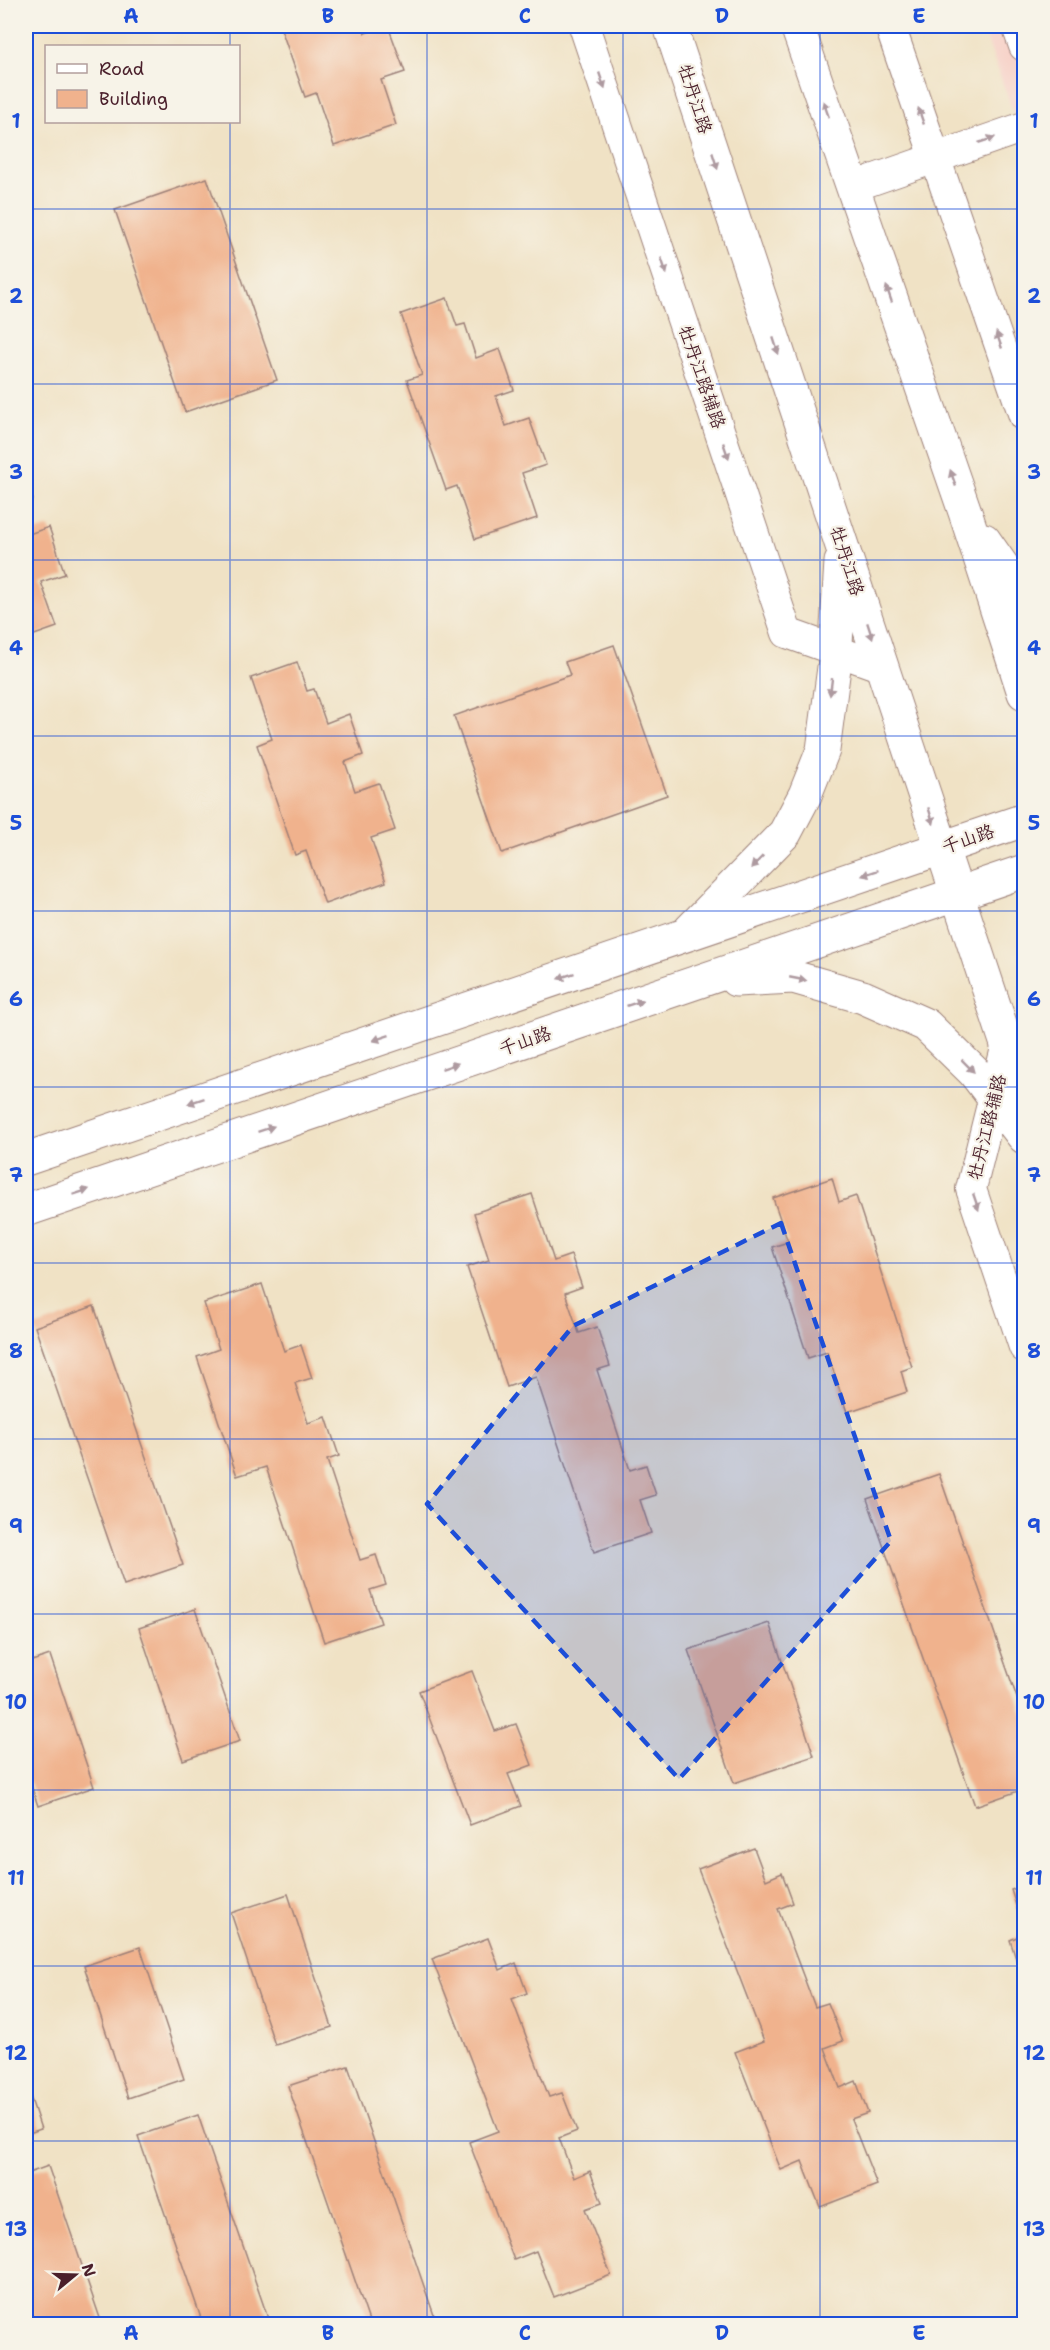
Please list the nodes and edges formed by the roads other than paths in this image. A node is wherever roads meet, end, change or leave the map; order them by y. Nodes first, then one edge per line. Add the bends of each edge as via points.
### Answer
1 (584, 26) edge
2 (670, 26) edge
3 (797, 26) edge
4 (890, 26) edge
5 (1017, 26) edge
6 (1024, 46) edge
7 (1024, 127) edge
8 (935, 158) junction
9 (852, 187) junction
10 (1024, 416) edge
11 (965, 512) junction
12 (842, 545) junction
13 (1024, 594) edge
14 (1003, 628) junction
15 (835, 650) junction
16 (882, 667) junction
17 (1024, 693) edge
18 (1024, 820) edge
19 (942, 848) junction
20 (1024, 871) edge
21 (957, 895) junction
22 (685, 936) junction
23 (698, 982) junction
24 (1009, 1097) edge
25 (1024, 1137) edge
26 (26, 1159) edge
27 (26, 1210) edge
28 (1024, 1347) edge

1 -> 15 street, 牡丹江路辅路 via 788,633
2 -> 12 street, 牡丹江路
9 -> 3 street
8 -> 4 street
5 - 6 street
8 -> 7 street
8 - 9 street
10 -> 8 street
11 -> 9 street
11 - 13 street
11 - 14 street
12 - 15 street
12 -> 16 street, 牡丹江路
13 - 14 street
14 - 17 street
15 - 16 street, 牡丹江路辅路
15 -> 22 street via 823,750 806,795 785,833
16 -> 19 street, 牡丹江路
18 - 19 street, 千山路
19 - 21 street, 牡丹江路
19 -> 22 street, 千山路
20 - 21 street, 千山路
21 - 23 street, 千山路
21 - 24 street, 牡丹江路 via 1007,1044
22 -> 26 street, 千山路
23 -> 24 street via 793,977 863,997 926,1025 974,1072
27 -> 23 street, 千山路
24 - 25 street
24 -> 28 street, 牡丹江路辅路 via 972,1189

